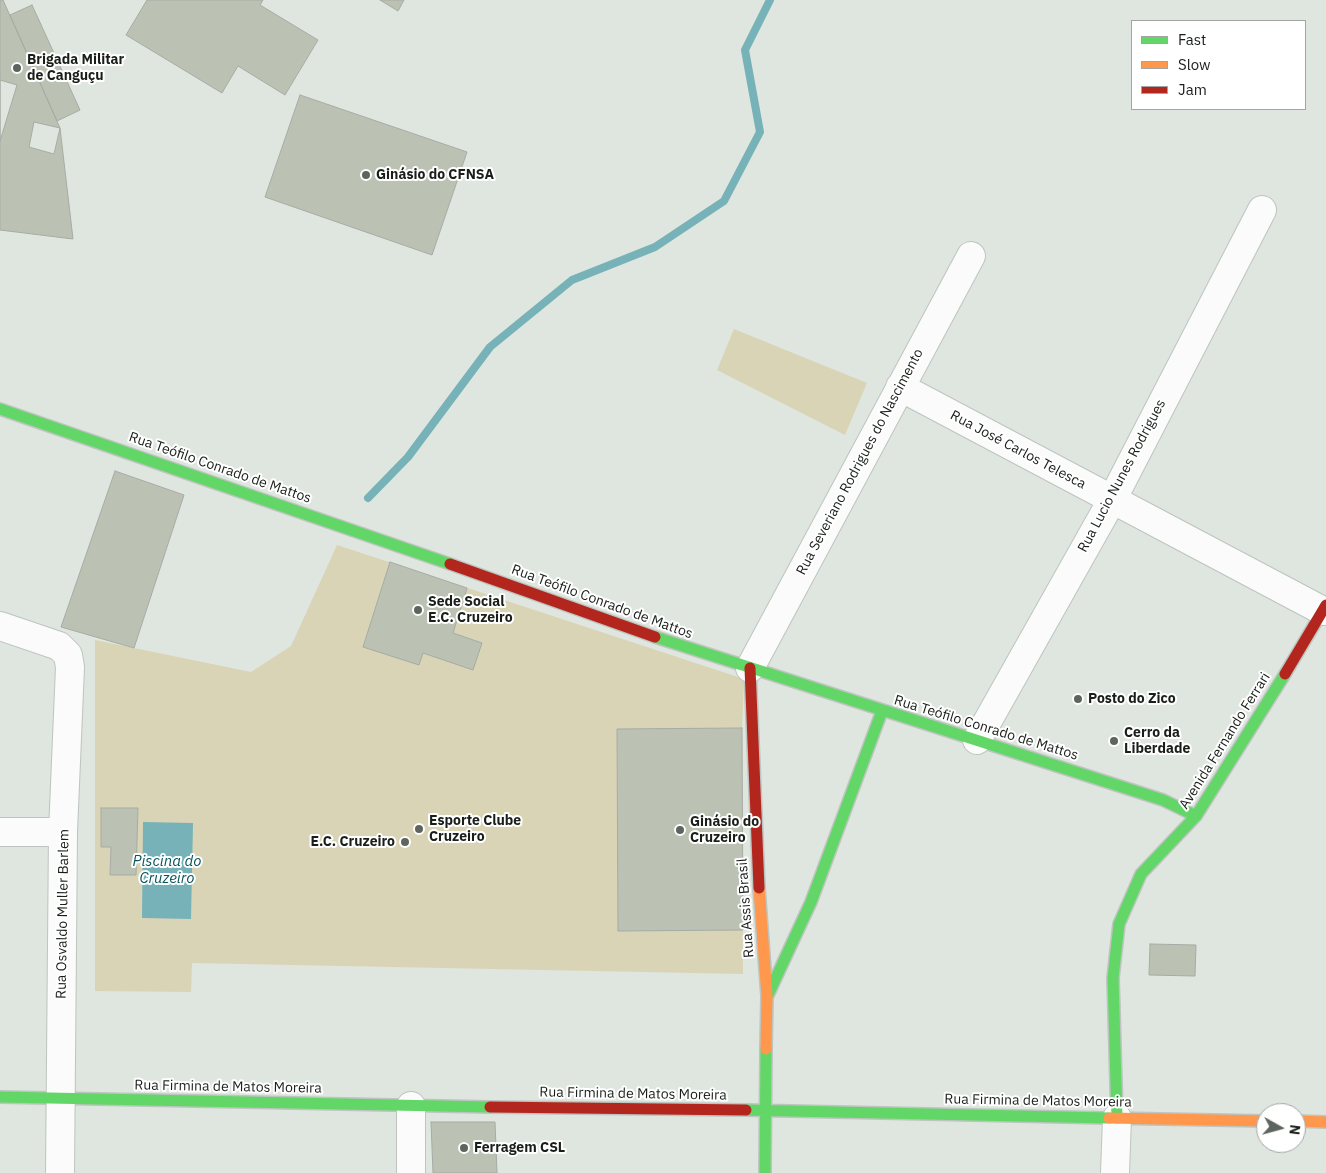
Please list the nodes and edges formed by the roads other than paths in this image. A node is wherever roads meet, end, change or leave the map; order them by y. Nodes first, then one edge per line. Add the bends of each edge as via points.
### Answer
1 (1262, 210) dead end
2 (971, 256) dead end
3 (900, 387) junction
4 (0, 409) edge
5 (1112, 500) junction
6 (1324, 608) edge
7 (0, 626) edge
8 (750, 668) junction
9 (882, 711) junction
10 (977, 740) junction
11 (1196, 816) junction
12 (0, 832) edge
13 (64, 832) junction
14 (767, 996) junction
15 (0, 1097) edge
16 (62, 1098) junction
17 (411, 1106) junction
18 (766, 1110) junction
19 (1117, 1118) junction
20 (1256, 1121) edge
21 (1306, 1121) edge
22 (1326, 1122) edge
23 (60, 1173) edge
24 (412, 1173) edge
25 (765, 1173) edge
26 (1115, 1173) edge

1 - 5 street, Rua Lucio Nunes Rodrigues
2 - 3 street, Rua Severiano Rodrigues do Nascimento
3 - 5 street, Rua José Carlos Telesca
3 - 8 street, Rua Severiano Rodrigues do Nascimento
4 - 8 street, Rua Teófilo Conrado de Mattos via 506,582 681,648
5 - 6 street, Rua José Carlos Telesca
5 - 10 street, Rua Lucio Nunes Rodrigues
6 - 11 street, Avenida Fernando Ferrari
7 - 13 street, Rua Osvaldo Muller Barlem via 59,646 68,656
8 - 9 street, Rua Teófilo Conrado de Mattos
8 - 14 street, Rua Assis Brasil via 760,916
9 - 10 street, Rua Teófilo Conrado de Mattos
9 - 14 street, Rua Assis Brasil via 811,902
10 - 11 street, Rua Teófilo Conrado de Mattos via 1163,800
11 - 19 street, Avenida Fernando Ferrari via 1141,874 1119,924 1113,978
12 - 13 street
13 - 16 street, Rua Osvaldo Muller Barlem
14 - 18 street, Rua Assis Brasil
15 - 16 street, Rua Firmina de Matos Moreira
16 - 17 street, Rua Firmina de Matos Moreira
16 - 23 street, Rua Osvaldo Muller Barlem
17 - 18 street, Rua Firmina de Matos Moreira
17 - 24 street
18 - 19 street, Rua Firmina de Matos Moreira
18 - 25 street, Rua Assis Brasil
19 - 20 street, Rua Firmina de Matos Moreira
19 - 26 street
21 - 22 street

